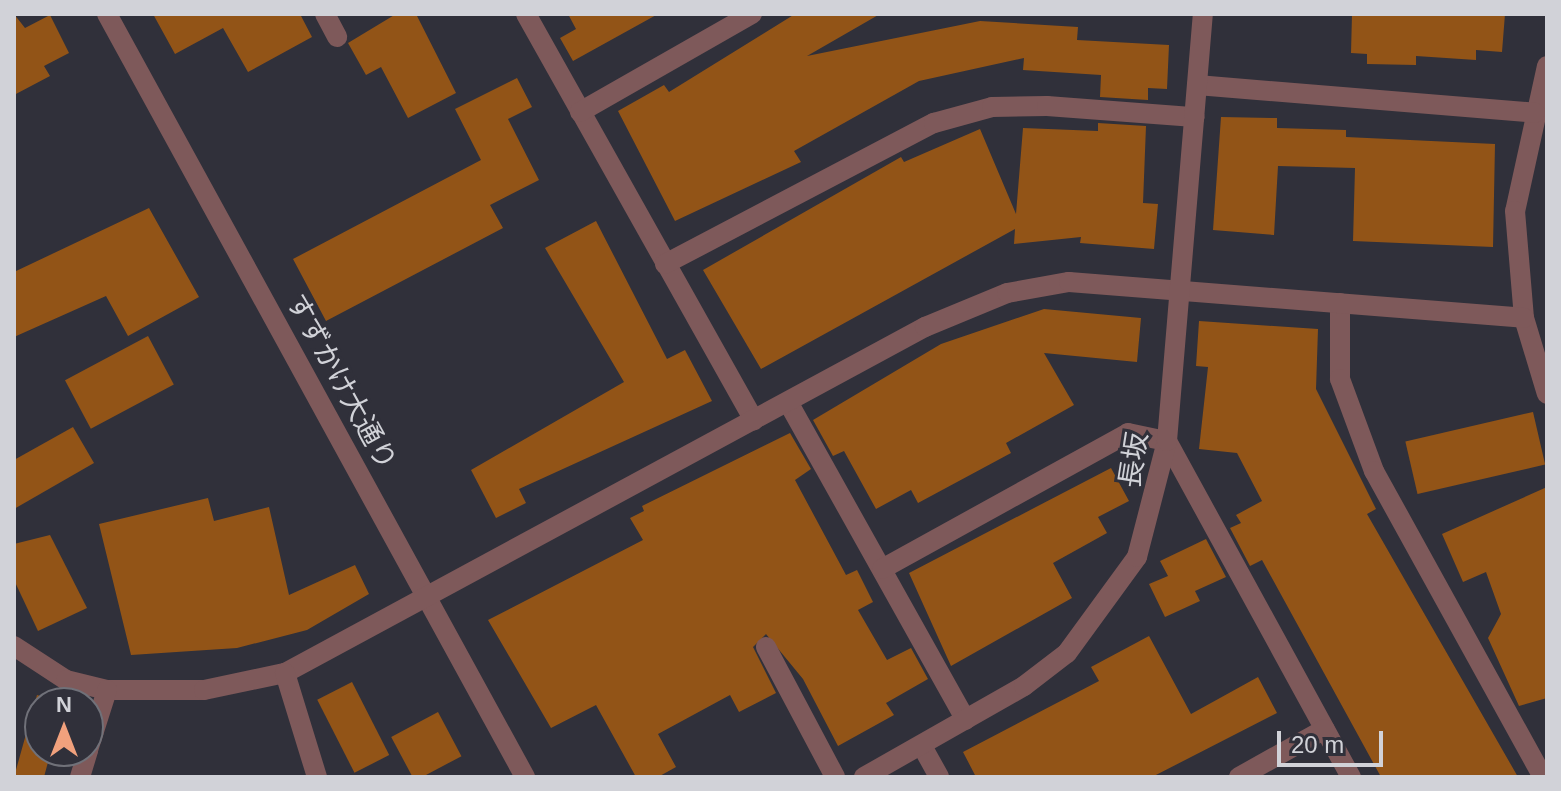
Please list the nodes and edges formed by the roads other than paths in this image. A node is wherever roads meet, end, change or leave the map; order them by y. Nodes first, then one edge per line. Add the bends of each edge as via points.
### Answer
1 (107, 14) edge
2 (325, 14) edge
3 (526, 14) edge
4 (752, 14) edge
5 (1203, 14) edge
6 (337, 37) dead end
7 (1547, 66) edge
8 (1197, 85) junction
9 (580, 112) junction
10 (1535, 113) junction
11 (1195, 117) junction
12 (665, 264) junction
13 (1181, 290) junction
14 (1340, 303) junction
15 (1524, 318) junction
16 (1547, 394) edge
17 (788, 402) junction
18 (754, 420) junction
19 (1167, 441) junction
20 (882, 569) junction
21 (428, 600) junction
22 (14, 646) edge
23 (766, 647) dead end
24 (285, 673) junction
25 (107, 690) junction
26 (104, 700) edge
27 (966, 720) junction
28 (1325, 729) junction
29 (922, 746) junction
30 (317, 777) edge
31 (525, 777) edge
32 (835, 777) edge
33 (864, 777) edge
34 (939, 777) edge
35 (1239, 777) edge
36 (1351, 777) edge
37 (1543, 777) edge

1 - 21 street, すずかけ大通り
2 - 6 street
3 - 9 street
4 - 9 street
5 - 8 street, 長坂
7 - 10 street
8 - 10 street
8 - 11 street, 長坂
9 - 12 street
10 - 15 street via 1515,211
11 - 12 street via 992,107 934,123
11 - 13 street, 長坂
12 - 18 street
13 - 14 street
13 - 17 street via 1069,282 1007,293 925,327
13 - 19 street, 長坂
14 - 15 street
14 - 37 street via 1340,379 1369,459
15 - 16 street
17 - 18 street
17 - 20 street
18 - 21 street
19 - 20 street via 1128,433
19 - 27 street, 長坂 via 1137,557 1106,607 1067,653
19 - 28 street
20 - 27 street
21 - 24 street
21 - 31 street, すずかけ大通り
22 - 25 street via 66,680
23 - 32 street
24 - 25 street via 204,690
24 - 30 street
25 - 26 street
27 - 29 street, 長坂
28 - 35 street
28 - 36 street
29 - 33 street, 長坂
29 - 34 street

